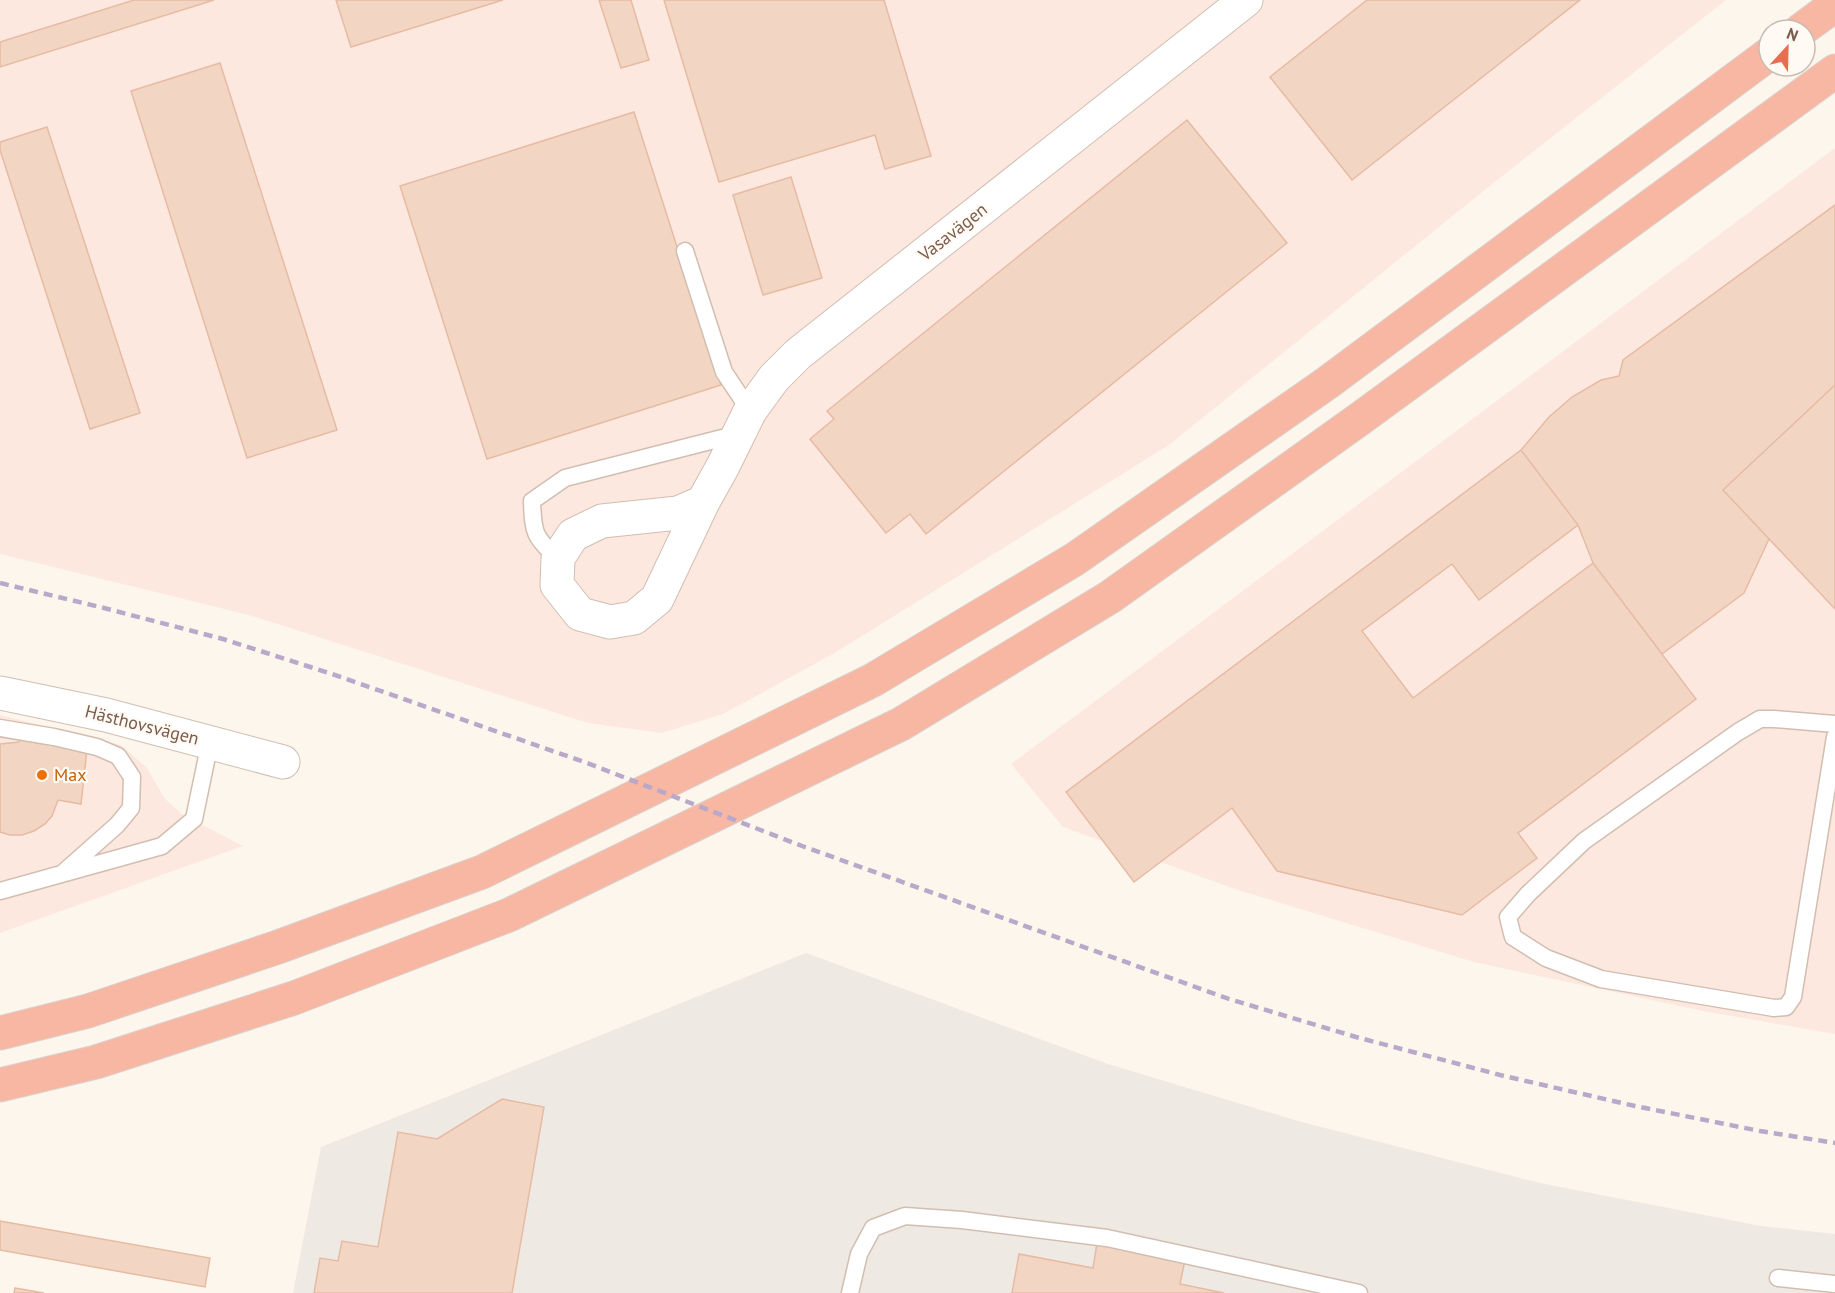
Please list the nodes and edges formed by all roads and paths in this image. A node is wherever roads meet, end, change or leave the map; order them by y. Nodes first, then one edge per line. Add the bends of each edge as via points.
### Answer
1 (1246, 0) edge
2 (1835, 5) edge
3 (1817, 18) edge
4 (1757, 63) edge
5 (1835, 71) edge
6 (685, 251) dead end
7 (745, 422) junction
8 (703, 502) junction
9 (558, 558) junction
10 (0, 693) edge
11 (1835, 724) edge
12 (0, 728) edge
13 (1835, 737) edge
14 (210, 742) junction
15 (283, 762) dead end
16 (61, 874) junction
17 (0, 891) edge
18 (0, 1033) edge
19 (0, 1085) edge
20 (1778, 1278) dead end
21 (1835, 1284) edge
22 (850, 1293) edge
23 (1359, 1293) edge

1 - 7 street, Vasavägen via 798,354 774,378
2 - 3 highway
4 - 18 highway via 1317,390 1075,558 873,680 482,872 88,1011
5 - 19 highway via 1110,597 901,724 509,915 294,998 96,1062
6 - 7 lane via 724,372
7 - 8 street, Vasavägen
7 - 9 lane via 565,478 532,501 532,524 542,544
8 - 9 street via 678,513 602,520 573,535
8 - 9 street, Vasavägen via 657,599 634,618 610,622 580,614 557,585
10 - 14 street, Hästhovsvägen
11 - 13 lane via 1760,719 1737,732 1584,841 1508,917 1513,937 1546,958 1601,980 1774,1008 1786,1006 1793,997
12 - 16 lane via 97,747 118,756 132,777 131,808
14 - 15 street, Hästhovsvägen
14 - 16 lane via 194,819 162,846
16 - 17 lane
20 - 21 lane
22 - 23 lane via 859,1254 873,1228 906,1216 1107,1238

